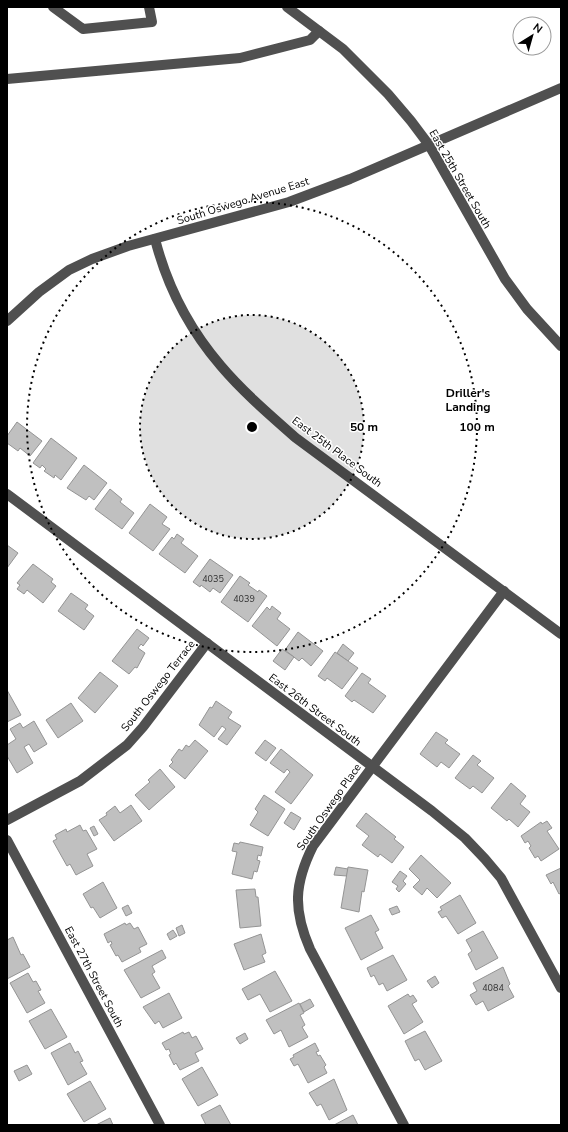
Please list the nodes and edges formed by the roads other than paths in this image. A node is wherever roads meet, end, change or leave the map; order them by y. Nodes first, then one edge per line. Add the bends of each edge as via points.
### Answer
1 (53, 7) edge
2 (149, 7) edge
3 (287, 7) edge
4 (320, 31) junction
5 (7, 79) edge
6 (561, 88) edge
7 (428, 145) junction
8 (156, 239) junction
9 (7, 321) edge
10 (561, 346) edge
11 (7, 494) edge
12 (504, 591) junction
13 (561, 634) edge
14 (207, 643) junction
15 (371, 768) junction
16 (7, 820) edge
17 (7, 840) edge
18 (561, 988) edge
19 (160, 1125) edge
20 (404, 1125) edge

1 - 2 street via 83,29 152,22
3 - 4 street, East 25th Street South
4 - 5 street via 310,40 240,58
4 - 7 street, East 25th Street South via 343,49 388,94
6 - 7 street, South Oswego Avenue East
7 - 8 street, South Oswego Avenue East via 289,202
7 - 10 street, East 25th Street South via 504,279
8 - 9 street, South Oswego Avenue East via 92,258 69,270 39,292
8 - 12 street, East 25th Place South via 169,284 190,323 220,366 296,438
11 - 14 street, East 26th Street South
12 - 13 street, East 25th Place South
12 - 15 street, South Oswego Place
14 - 15 street, East 26th Street South
14 - 16 street, South Oswego Terrace via 127,745 80,781
15 - 18 street, East 26th Street South via 432,811 465,838 485,859 500,878
15 - 20 street, South Oswego Place via 313,846 300,877 297,899 301,928 310,949
17 - 19 street, East 27th Street South

